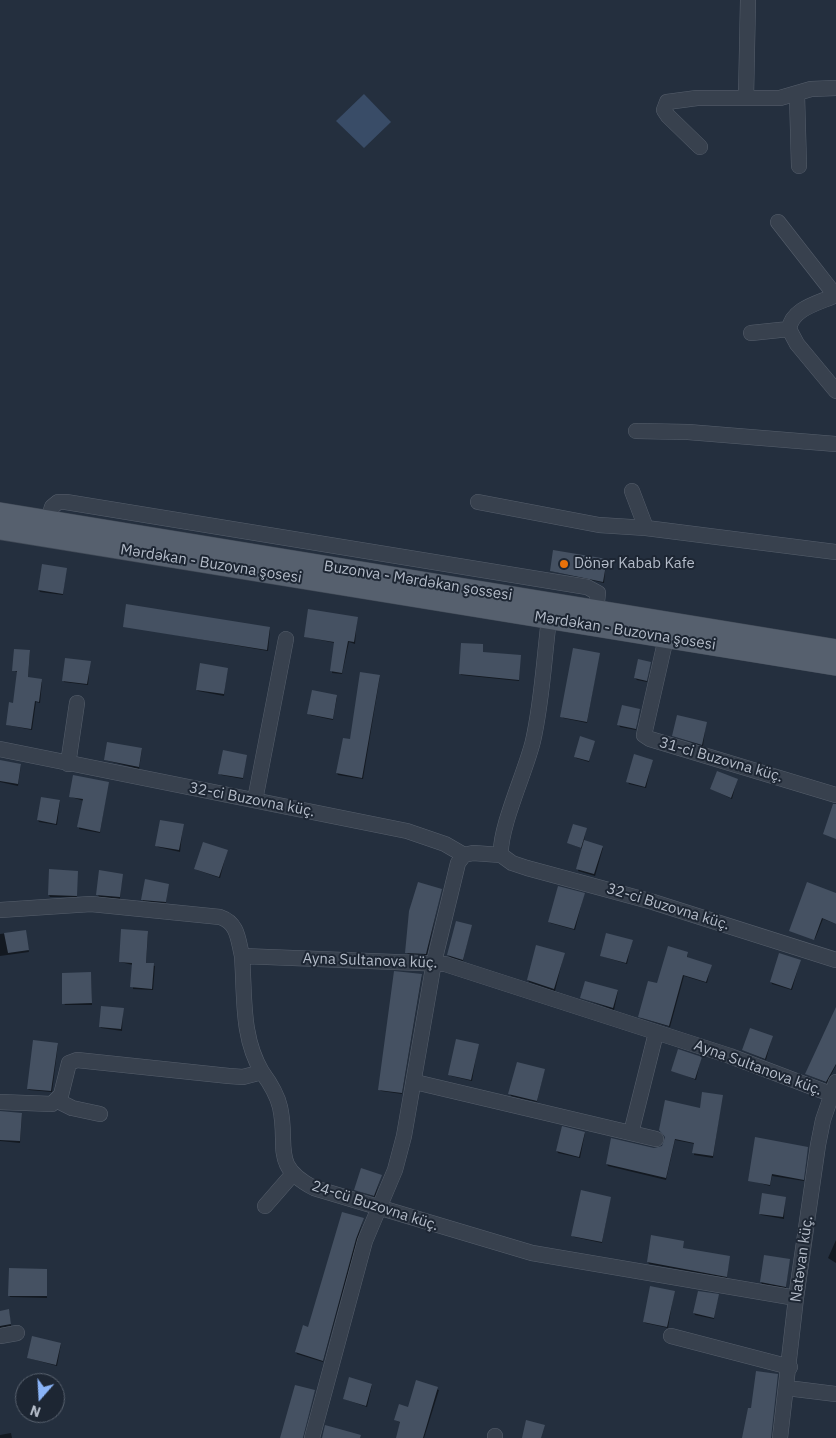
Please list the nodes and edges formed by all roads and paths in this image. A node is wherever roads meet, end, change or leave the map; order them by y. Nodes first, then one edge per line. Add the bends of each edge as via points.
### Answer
1 (748, 0) edge
2 (836, 88) edge
3 (797, 95) junction
4 (746, 98) junction
5 (700, 147) dead end
6 (798, 166) dead end
7 (778, 222) dead end
8 (836, 295) edge
9 (789, 329) junction
10 (751, 333) dead end
11 (836, 391) edge
12 (636, 431) dead end
13 (836, 444) edge
14 (632, 491) dead end
15 (478, 502) dead end
16 (0, 512) edge
17 (137, 514) junction
18 (48, 520) junction
19 (646, 528) junction
20 (0, 530) edge
21 (134, 534) junction
22 (279, 537) junction
23 (836, 552) edge
24 (276, 557) junction
25 (596, 610) junction
26 (548, 619) junction
27 (666, 638) junction
28 (286, 639) dead end
29 (836, 649) edge
30 (836, 666) edge
31 (78, 703) dead end
32 (0, 749) edge
33 (68, 764) junction
34 (836, 795) edge
35 (255, 800) junction
36 (464, 855) junction
37 (501, 855) junction
38 (0, 910) edge
39 (242, 956) junction
40 (836, 960) edge
41 (434, 962) junction
42 (656, 1033) junction
43 (262, 1072) junction
44 (415, 1082) junction
45 (834, 1091) edge
46 (58, 1101) junction
47 (0, 1102) edge
48 (100, 1114) dead end
49 (631, 1133) junction
50 (656, 1139) dead end
51 (292, 1175) junction
52 (265, 1206) dead end
53 (378, 1208) junction
54 (796, 1298) junction
55 (17, 1333) dead end
56 (0, 1336) edge
57 (671, 1336) dead end
58 (790, 1367) junction
59 (787, 1388) junction
60 (836, 1394) edge
61 (312, 1438) edge
62 (780, 1438) edge

1 - 4 street
2 - 3 street via 811,89
3 - 4 street
3 - 6 street
4 - 5 street via 667,102 664,110 668,116
7 - 8 street
8 - 9 street via 800,311 792,317
9 - 10 street
9 - 11 street via 797,344
12 - 13 street
14 - 19 street
15 - 19 street via 599,525
16 - 18 main road, Buzonva - Mərdəkan şossesi
17 - 18 street via 58,502 52,507
17 - 21 street
17 - 22 street
18 - 21 main road, Buzonva - Mərdəkan şossesi
19 - 23 street
20 - 26 main road, Mərdəkan - Buzovna şosesi
21 - 24 main road, Buzonva - Mərdəkan şossesi
22 - 24 street
22 - 25 street via 587,587 598,593
24 - 25 main road, Buzonva - Mərdəkan şossesi
25 - 29 main road, Buzonva - Mərdəkan şossesi
26 - 27 main road, Mərdəkan - Buzovna şosesi
26 - 37 street via 537,723 528,762 502,839
27 - 30 main road, Mərdəkan - Buzovna şosesi
27 - 34 street, 31-ci Buzovna küç. via 644,735
28 - 35 street
31 - 33 street
32 - 33 street, 32-ci Buzovna küç.
33 - 35 street, 32-ci Buzovna küç.
35 - 36 street, 32-ci Buzovna küç. via 407,831 445,844
36 - 37 street, 32-ci Buzovna küç.
36 - 41 street via 458,863
37 - 40 street, 32-ci Buzovna küç. via 527,868 653,902
38 - 39 street via 91,904 220,917 229,920 235,928
39 - 41 street, Ayna Sultanova küç.
39 - 43 street, 24-cü Buzovna küç. via 250,1050
41 - 42 street, Ayna Sultanova küç. via 461,968
41 - 44 street
42 - 45 street, Ayna Sultanova küç.
42 - 49 street
43 - 46 street via 243,1077 76,1060 69,1063
43 - 51 street, 24-cü Buzovna küç. via 280,1106 285,1159
44 - 49 street
44 - 53 street via 395,1170
45 - 54 street, Natəvan küç. via 818,1145
46 - 47 street via 44,1104
46 - 48 street via 72,1108
49 - 50 street
51 - 52 street
51 - 53 street, 24-cü Buzovna küç. via 314,1188
53 - 54 street, 24-cü Buzovna küç. via 532,1253
53 - 61 street via 362,1250
54 - 58 street, Natəvan küç.
55 - 56 street
57 - 58 street
58 - 59 street, Natəvan küç.
59 - 60 street
59 - 62 street, Natəvan küç.

